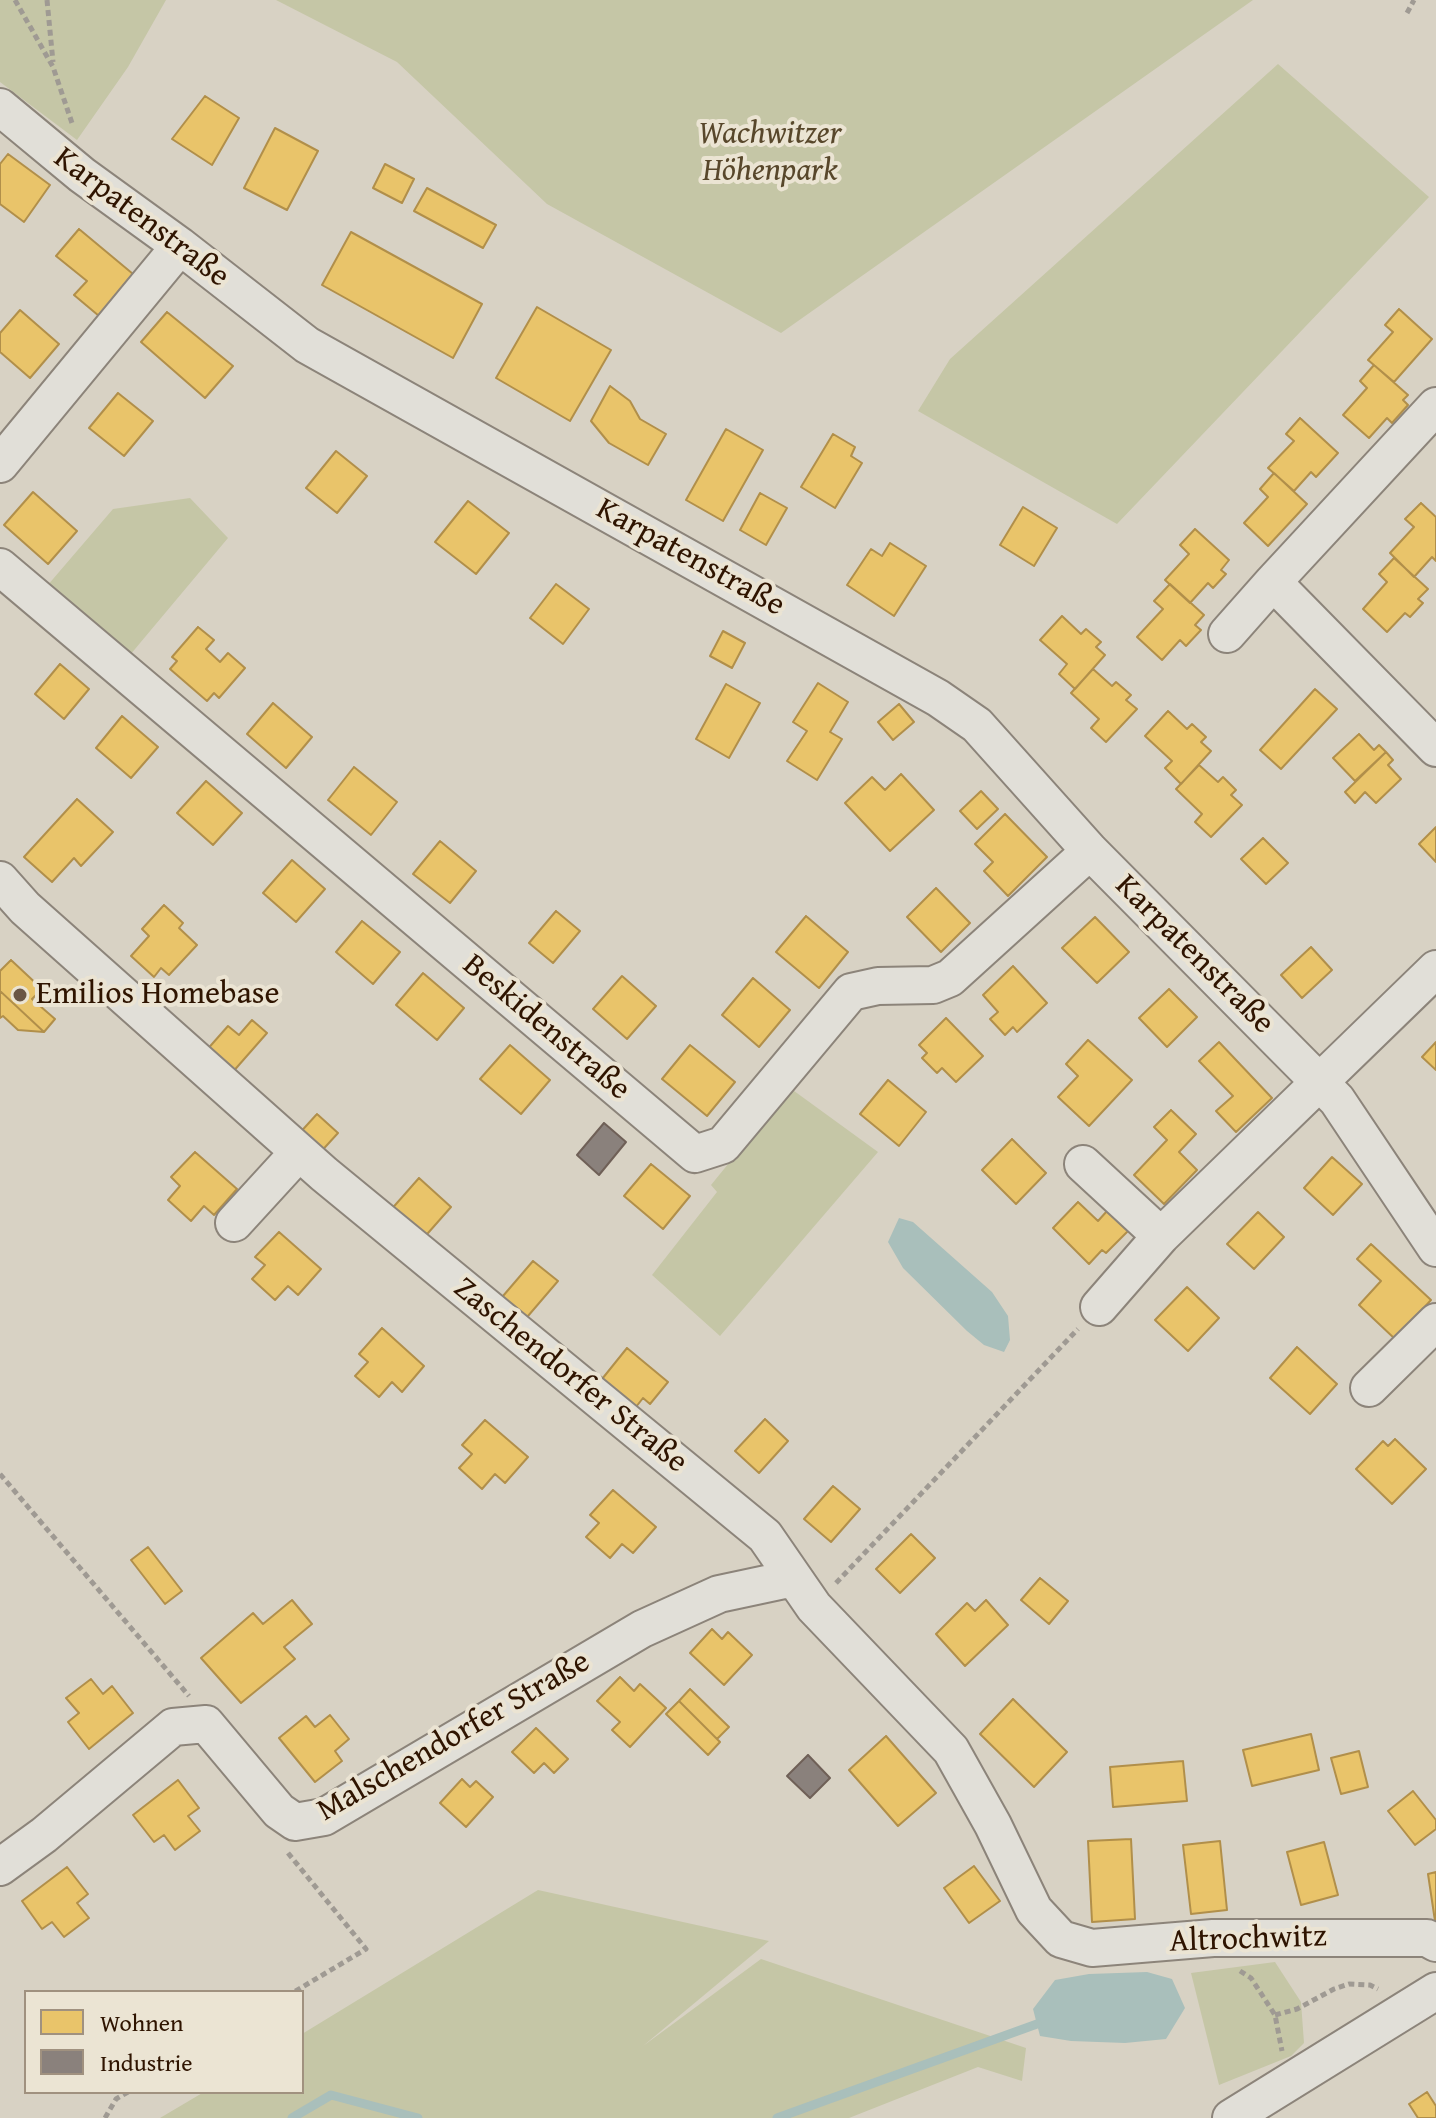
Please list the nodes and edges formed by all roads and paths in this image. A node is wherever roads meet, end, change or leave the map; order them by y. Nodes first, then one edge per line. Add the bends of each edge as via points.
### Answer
1 (15, 0) edge
2 (47, 0) edge
3 (1414, 0) edge
4 (1407, 13) dead end
5 (53, 67) junction
6 (0, 107) edge
7 (72, 167) junction
8 (180, 246) junction
9 (1436, 406) edge
10 (0, 464) edge
11 (0, 567) edge
12 (1273, 582) junction
13 (1227, 634) dead end
14 (1436, 748) edge
15 (1090, 851) junction
16 (0, 880) edge
17 (12, 916) edge
18 (1436, 969) edge
19 (1320, 1083) junction
20 (299, 1152) junction
21 (1083, 1164) dead end
22 (234, 1223) dead end
23 (1161, 1236) junction
24 (1436, 1248) edge
25 (1099, 1307) joint
26 (1436, 1322) edge
27 (1369, 1388) dead end
28 (0, 1474) edge
29 (804, 1592) junction
30 (206, 1724) junction
31 (295, 1822) junction
32 (0, 1867) edge
33 (1213, 1938) junction
34 (1061, 1939) joint
35 (1436, 1943) edge
36 (297, 1990) edge
37 (1436, 1991) edge
38 (1402, 2012) junction
39 (1275, 2015) junction
40 (1288, 2083) junction
41 (125, 2094) edge
42 (105, 2118) edge
43 (1231, 2118) edge

1 - 5 path
2 - 5 path
3 - 4 path
5 - 7 path via 77,140
6 - 7 street, Karpatenstraße
7 - 8 street, Karpatenstraße
8 - 10 street
8 - 15 street, Karpatenstraße via 307,345 938,698 977,725
9 - 12 street
11 - 15 street, Beskidenstraße via 695,1154 723,1145 851,992 933,985 950,978
12 - 13 street
12 - 14 street
15 - 19 street, Karpatenstraße
16 - 17 street, Zaschendorfer Straße
17 - 20 street, Zaschendorfer Straße
18 - 19 street
19 - 23 street
19 - 24 street, Karpatenstraße via 1337,1100
20 - 22 street
20 - 29 street, Zaschendorfer Straße via 765,1536
21 - 23 street
23 - 25 street
25 - 29 path
26 - 27 street
28 - 30 path via 188,1693
29 - 31 street, Malschendorfer Straße via 719,1594 642,1629 324,1817
29 - 34 street, Zaschendorfer Straße via 951,1750 1034,1910
30 - 31 street, Malschendorfer Straße via 279,1811
30 - 32 street via 173,1727
31 - 36 path via 286,1851 366,1949
33 - 34 street, Altrochwitz via 1092,1948
33 - 35 street, Altrochwitz via 1427,1938
33 - 39 path via 1223,1960 1251,1978
37 - 38 street
38 - 39 path via 1383,1991 1349,1984
38 - 40 street
39 - 40 path
40 - 43 street
41 - 42 path

